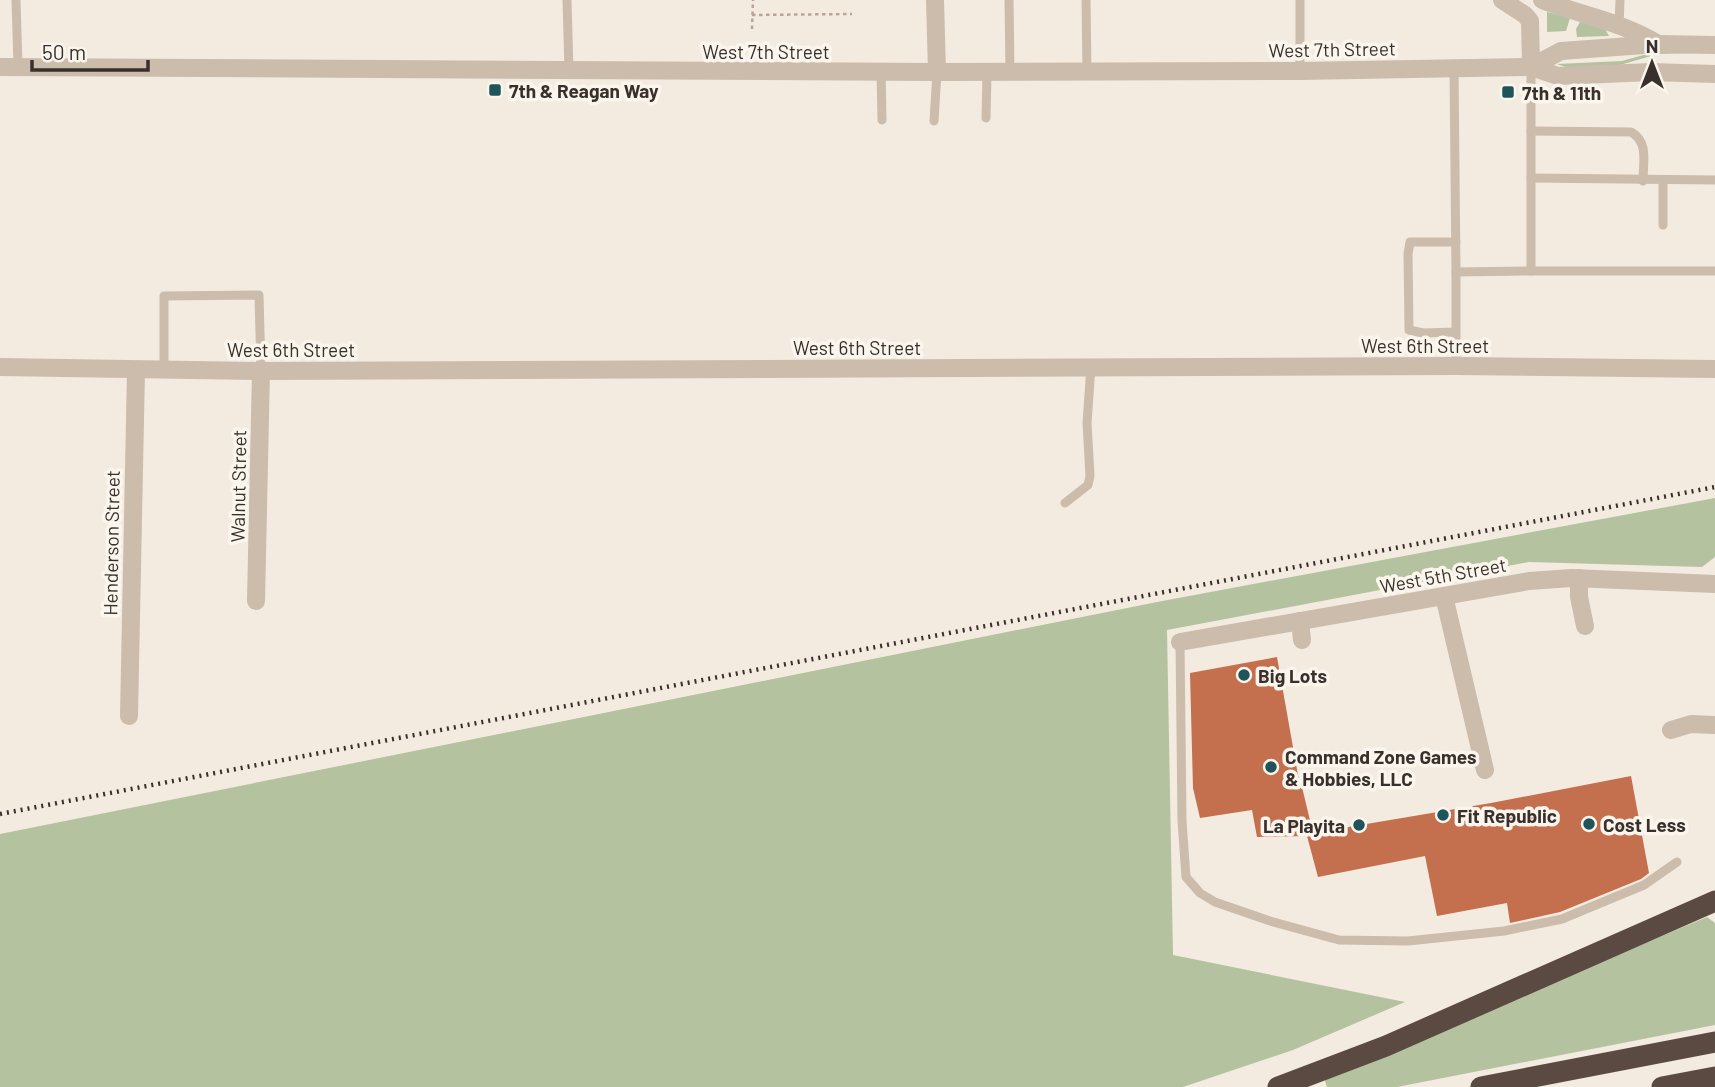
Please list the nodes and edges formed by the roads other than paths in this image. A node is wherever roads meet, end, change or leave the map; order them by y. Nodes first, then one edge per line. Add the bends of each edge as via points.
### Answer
1 (16, 0) edge
2 (567, 0) edge
3 (935, 0) edge
4 (1009, 0) edge
5 (1086, 0) edge
6 (1300, 0) edge
7 (1502, 0) edge
8 (1542, 0) edge
9 (1620, 0) edge
10 (1566, 4) edge
11 (1619, 26) junction
12 (1658, 44) junction
13 (1715, 45) edge
14 (9, 67) edge
15 (1531, 67) junction
16 (1454, 68) junction
17 (569, 71) junction
18 (1300, 71) junction
19 (881, 72) junction
20 (937, 72) junction
21 (987, 72) junction
22 (1010, 72) junction
23 (1087, 72) junction
24 (1715, 74) edge
25 (986, 118) dead end
26 (882, 120) dead end
27 (934, 121) dead end
28 (1531, 131) junction
29 (1531, 178) junction
30 (1715, 180) edge
31 (1643, 181) junction
32 (1662, 181) junction
33 (1663, 225) dead end
34 (1456, 242) junction
35 (1531, 271) junction
36 (1715, 271) edge
37 (1456, 272) junction
38 (1455, 332) junction
39 (1091, 366) junction
40 (1455, 366) junction
41 (0, 368) edge
42 (164, 369) junction
43 (1715, 369) edge
44 (136, 370) junction
45 (261, 371) junction
46 (1065, 503) dead end
47 (1579, 578) junction
48 (1715, 584) edge
49 (1444, 596) junction
50 (256, 601) dead end
51 (1300, 621) junction
52 (1585, 626) dead end
53 (1302, 640) dead end
54 (1180, 642) joint
55 (129, 716) dead end
56 (1715, 725) edge
57 (1671, 730) dead end
58 (1485, 770) dead end
59 (1677, 862) dead end
60 (1715, 901) edge
61 (1706, 1044) edge
62 (1709, 1078) edge
63 (1278, 1087) edge
64 (1480, 1087) edge
65 (1662, 1087) edge

1 - 14 lane
2 - 17 lane
3 - 20 street
4 - 22 lane
5 - 23 lane
6 - 18 lane
7 - 15 street via 1530,21
8 - 10 street
9 - 11 lane
10 - 11 street
11 - 12 street via 1637,30
12 - 13 street, West 7th Street
12 - 15 street, West 7th Street via 1561,51
14 - 17 street, West 7th Street
15 - 16 street, West 7th Street
15 - 24 street, West 7th Street via 1558,76
15 - 28 lane
16 - 18 street, West 7th Street
16 - 34 lane
17 - 19 street, West 7th Street
18 - 23 street, West 7th Street
19 - 20 street, West 7th Street
19 - 26 lane
20 - 21 street, West 7th Street
20 - 27 lane
21 - 22 street, West 7th Street
21 - 25 lane
22 - 23 street, West 7th Street
28 - 29 lane
28 - 31 lane via 1631,132 1643,143
29 - 31 lane
29 - 35 lane
30 - 32 lane
31 - 32 lane
32 - 33 lane
34 - 37 lane
34 - 38 lane via 1410,242 1408,254 1409,330
35 - 36 lane
35 - 37 lane
37 - 38 lane
38 - 40 lane
39 - 40 street, West 6th Street
39 - 45 street, West 6th Street
39 - 46 lane via 1090,476 1088,485
40 - 43 street, West 6th Street
41 - 44 street, West 6th Street
42 - 44 street, West 6th Street
42 - 45 street, West 6th Street
42 - 45 lane via 164,296 259,295
44 - 55 street, Henderson Street
45 - 50 street, Walnut Street
47 - 48 street, West 5th Street
47 - 49 street, West 5th Street via 1529,581
47 - 52 street
49 - 51 street, West 5th Street
49 - 58 street
51 - 53 street
51 - 54 street, West 5th Street
54 - 59 lane via 1186,877 1215,902 1339,940 1408,942 1562,919 1644,885
56 - 57 street via 1691,724
60 - 63 highway via 1386,1046
61 - 64 highway
62 - 65 highway

